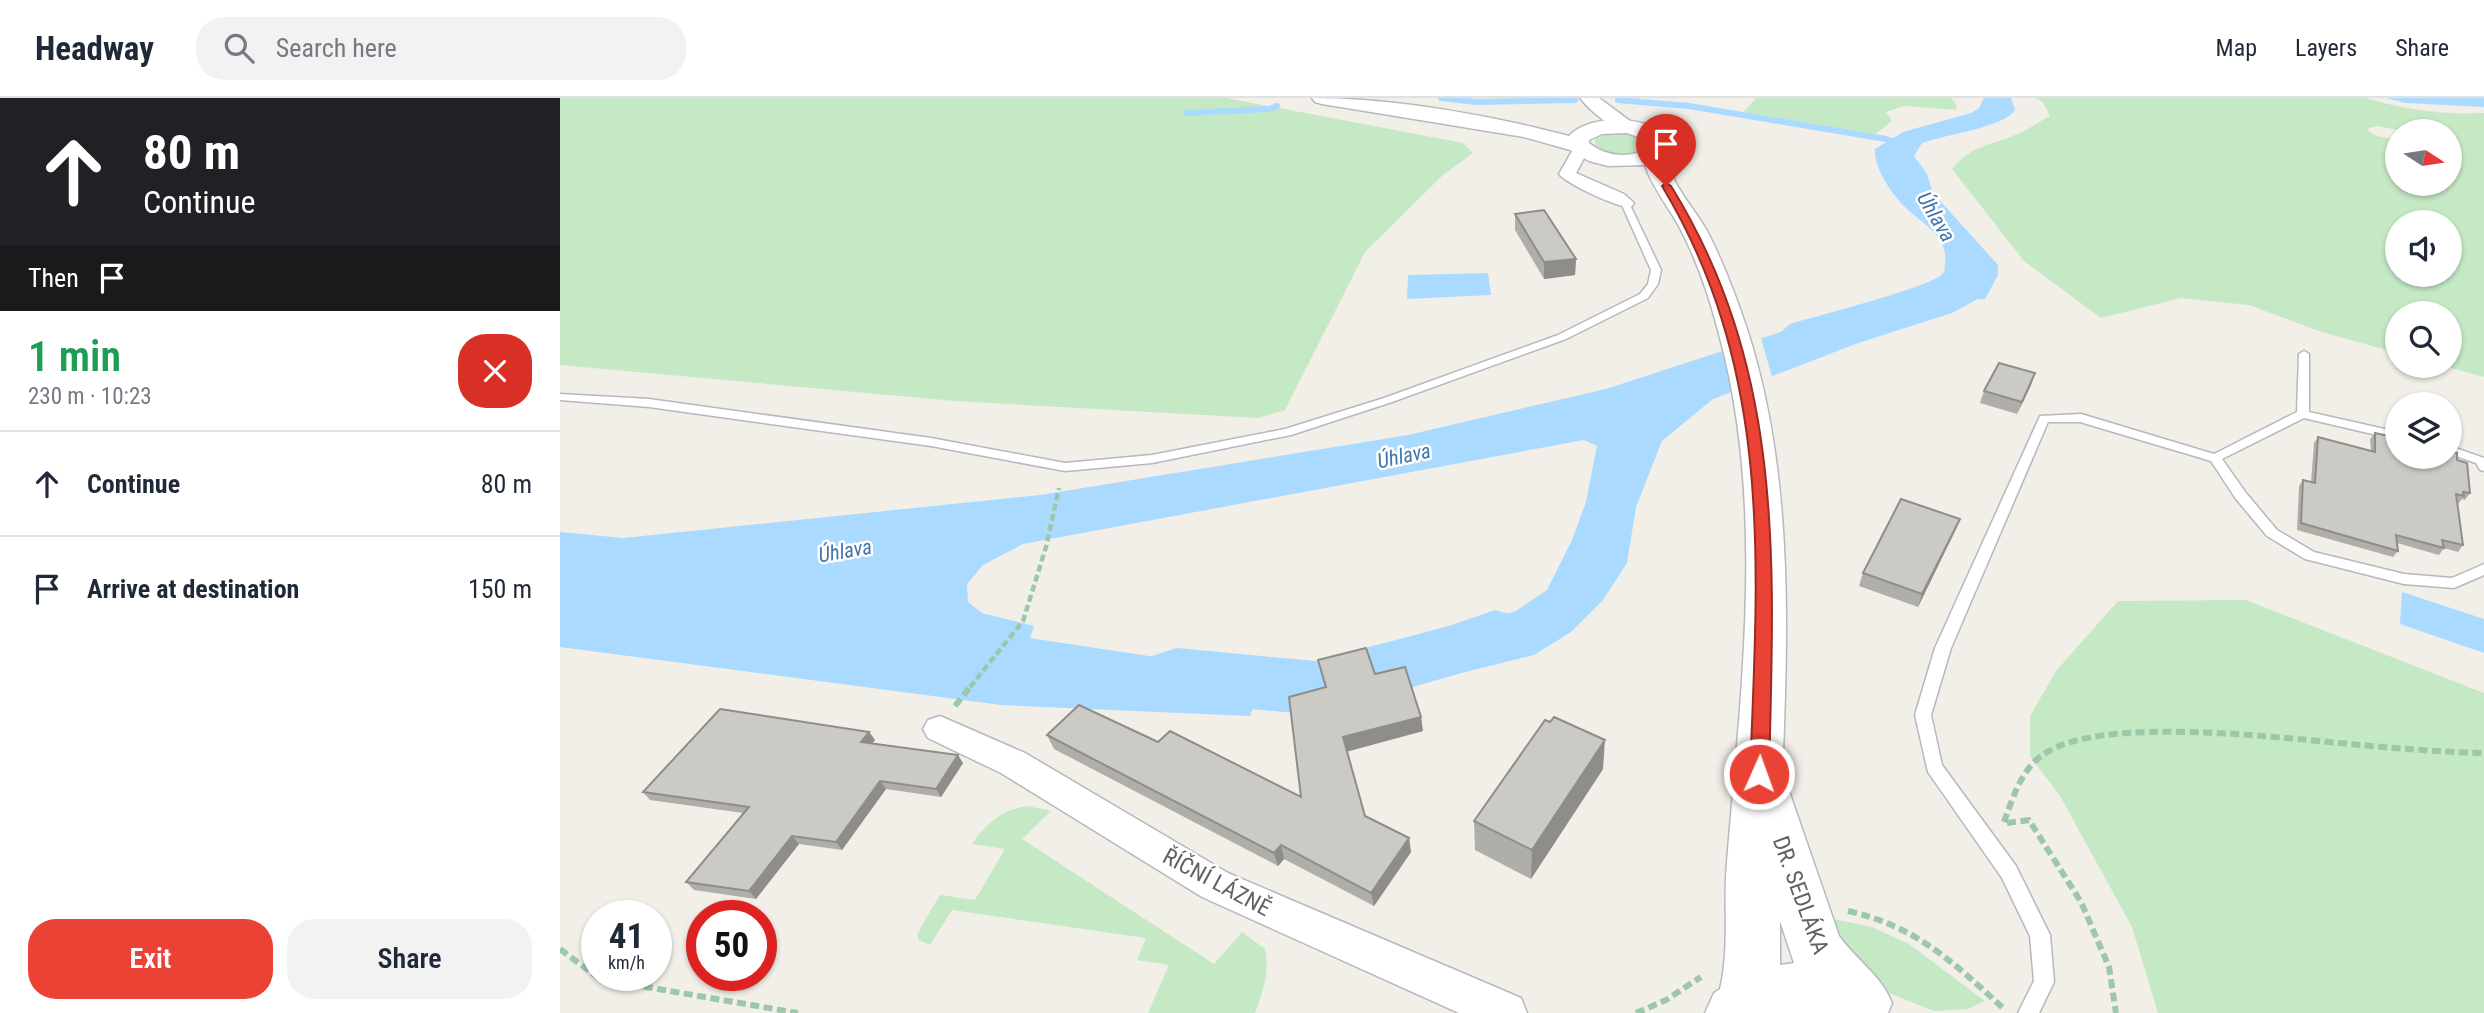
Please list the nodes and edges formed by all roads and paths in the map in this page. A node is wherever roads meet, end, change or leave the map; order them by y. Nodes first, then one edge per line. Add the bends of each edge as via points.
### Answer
1 (1322, 98) edge
2 (1590, 127) edge
3 (1603, 158) junction
4 (1569, 170) junction
5 (1659, 171) junction
6 (1625, 203) joint
7 (2304, 354) dead end
8 (560, 397) edge
9 (2303, 414) junction
10 (2385, 433) edge
11 (2462, 454) edge
12 (2215, 458) junction
13 (2484, 467) edge
14 (1059, 486) dead end
15 (2484, 569) edge
16 (948, 716) joint
17 (2484, 753) edge
18 (1759, 774) junction
19 (2004, 823) junction
20 (1979, 827) junction
21 (1841, 910) dead end
22 (560, 949) edge
23 (1874, 1008) edge
24 (1738, 1010) edge
25 (798, 1013) edge
26 (1506, 1013) edge
27 (2009, 1013) edge
28 (2028, 1013) edge
29 (2116, 1013) edge

1 - 2 main road via 1525,131
2 - 3 main road
2 - 4 street
2 - 5 main road, DR. SEDLÁKA via 1629,127 1655,134 1664,141
3 - 4 street via 1584,160
3 - 5 main road
4 - 6 street via 1574,181
5 - 18 main road, DR. SEDLÁKA via 1714,276 1744,374 1759,469 1763,533
6 - 8 lane via 1656,270 1644,296 1562,337 1388,400 1287,432 1152,460 1065,467 918,440 649,403
7 - 9 lane
9 - 10 lane
9 - 12 lane
11 - 13 lane via 2481,461
12 - 15 lane via 2272,533 2310,556 2404,579 2454,583
12 - 20 lane via 2081,418 2044,419 1943,648 1923,715 1934,766
14 - 16 path via 1024,621
16 - 26 street, ŘÍČNÍ LÁZNĚ via 1013,763 1215,885
17 - 19 path via 2203,732 2095,735 2050,750 2029,768 2017,785
18 - 23 main road, DR. SEDLÁKA via 1816,950 1833,974
18 - 24 main road, DR. SEDLÁKA via 1752,869 1755,956 1751,987
19 - 20 path
19 - 29 path via 2029,820 2081,902 2109,967
20 - 28 lane via 2010,872 2040,935 2043,982
21 - 27 path via 1875,915 1933,944
22 - 25 path via 600,979
23 - 24 main road, DR. SEDLÁKA via 1832,992 1800,989 1769,994

